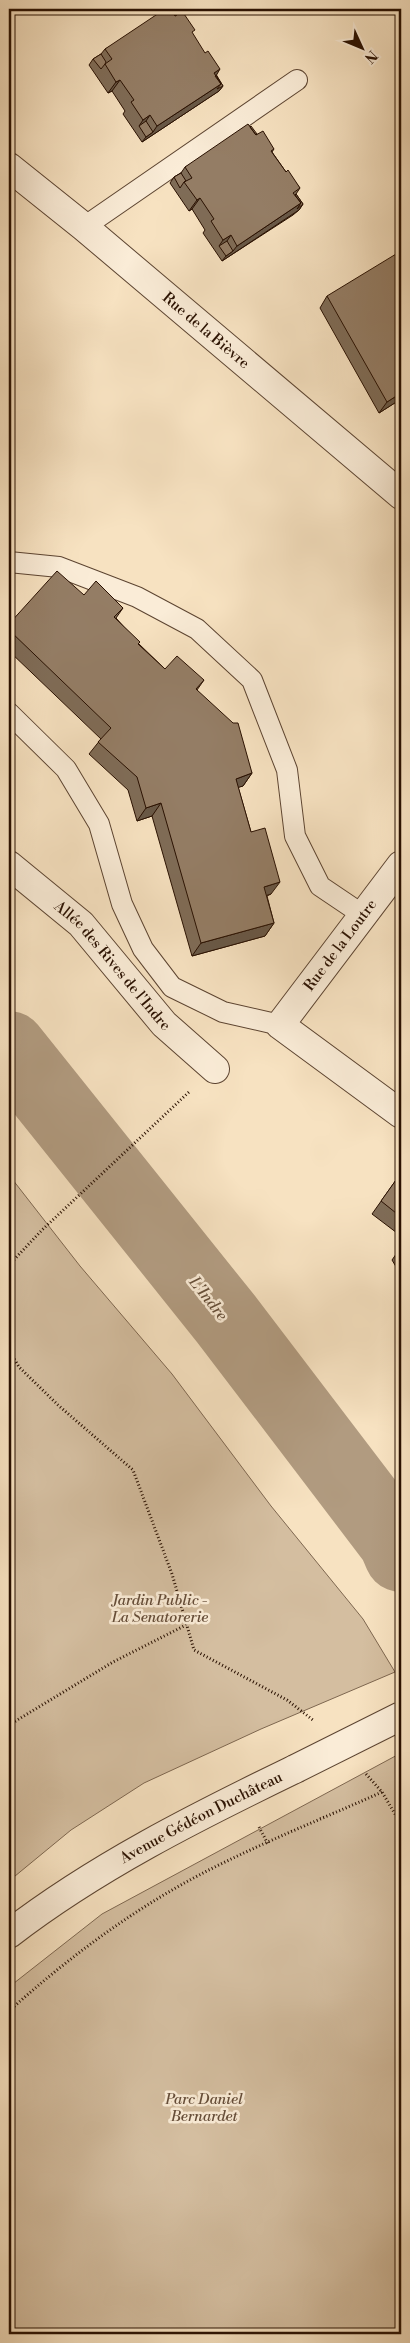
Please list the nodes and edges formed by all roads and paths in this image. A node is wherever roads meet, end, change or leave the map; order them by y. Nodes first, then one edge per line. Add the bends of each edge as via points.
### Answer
1 (297, 80) dead end
2 (9, 168) edge
3 (84, 227) junction
4 (401, 495) edge
5 (9, 562) edge
6 (9, 713) edge
7 (9, 865) edge
8 (401, 865) edge
9 (363, 915) junction
10 (280, 1025) junction
11 (215, 1069) dead end
12 (165, 1113) dead end
13 (401, 1114) edge
14 (9, 1265) edge
15 (9, 1350) edge
16 (187, 1625) junction
17 (401, 1716) edge
18 (316, 1722) dead end
19 (9, 1726) edge
20 (362, 1769) dead end
21 (382, 1792) junction
22 (401, 1824) edge
23 (9, 1934) edge
24 (9, 2011) edge

1 - 3 lane
2 - 3 street, Rue de la Bièvre
3 - 4 street, Rue de la Bièvre
5 - 9 lane via 59,568 137,597 197,629 252,680 287,770 295,836 320,886
6 - 10 lane via 66,769 100,824 122,904 143,949 172,987 223,1012
7 - 11 street, Allée des Rives de l'Indre via 81,924 164,1024
8 - 9 street, Rue de la Loutre
9 - 10 street, Rue de la Loutre
10 - 13 street
12 - 14 path
15 - 16 path via 19,1367 58,1405 133,1470 172,1574
16 - 18 path via 194,1650 287,1700
16 - 19 path via 113,1662
17 - 23 street, Avenue Gédéon Duchâteau, bridge via 198,1816 46,1906
20 - 21 path
21 - 22 path
21 - 24 path via 202,1874 115,1926 54,1970

